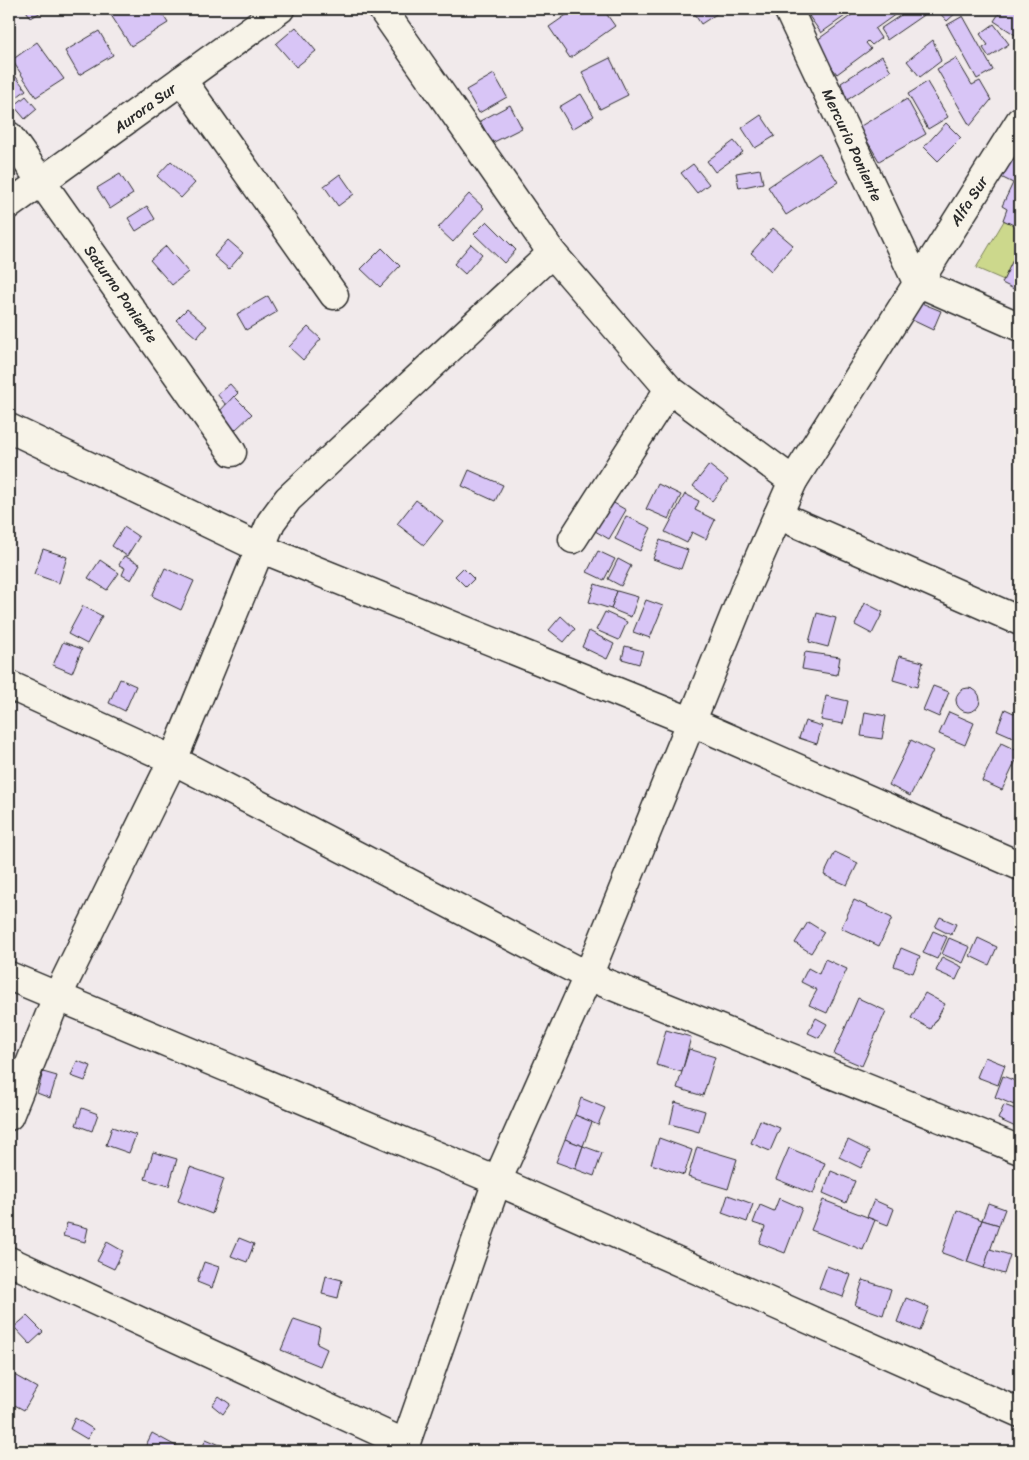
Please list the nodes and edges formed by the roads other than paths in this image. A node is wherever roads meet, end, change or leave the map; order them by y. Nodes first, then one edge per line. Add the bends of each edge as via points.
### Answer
1 (280, 9) edge
2 (382, 9) edge
3 (788, 9) edge
4 (182, 80) junction
5 (1020, 121) edge
6 (9, 136) edge
7 (43, 182) junction
8 (9, 205) edge
9 (552, 253) junction
10 (917, 282) junction
11 (334, 294) dead end
12 (1020, 327) edge
13 (669, 389) junction
14 (9, 428) edge
15 (232, 452) dead end
16 (793, 481) junction
17 (778, 515) junction
18 (573, 539) dead end
19 (260, 548) junction
20 (1020, 621) edge
21 (9, 685) edge
22 (692, 722) junction
23 (174, 760) junction
24 (1020, 866) edge
25 (9, 976) edge
26 (588, 976) junction
27 (56, 997) junction
28 (9, 1116) edge
29 (1020, 1150) edge
30 (497, 1181) junction
31 (9, 1262) edge
32 (1020, 1413) edge
33 (405, 1447) edge

1 - 4 street, Aurora Sur
2 - 9 street
3 - 10 street, Mercurio Poniente
4 - 7 street, Aurora Sur
4 - 11 street
5 - 10 street, Alfa Sur
6 - 7 street, Saturno Poniente
7 - 8 street, Aurora Sur
7 - 15 street, Saturno Poniente
9 - 13 street
9 - 19 street via 288,499 271,522
10 - 12 street
10 - 16 street, Alfa Sur
13 - 16 street
13 - 18 street
14 - 19 street
16 - 17 street, Alfa Sur
17 - 20 street
17 - 22 street, Alfa Sur
19 - 22 street
19 - 23 street
21 - 23 street
22 - 24 street
22 - 26 street, Alfa Sur
23 - 26 street
23 - 27 street
25 - 27 street
26 - 29 street
26 - 30 street, Alfa Sur
27 - 28 street
27 - 30 street
30 - 32 street
30 - 33 street, Alfa Sur
31 - 33 street

